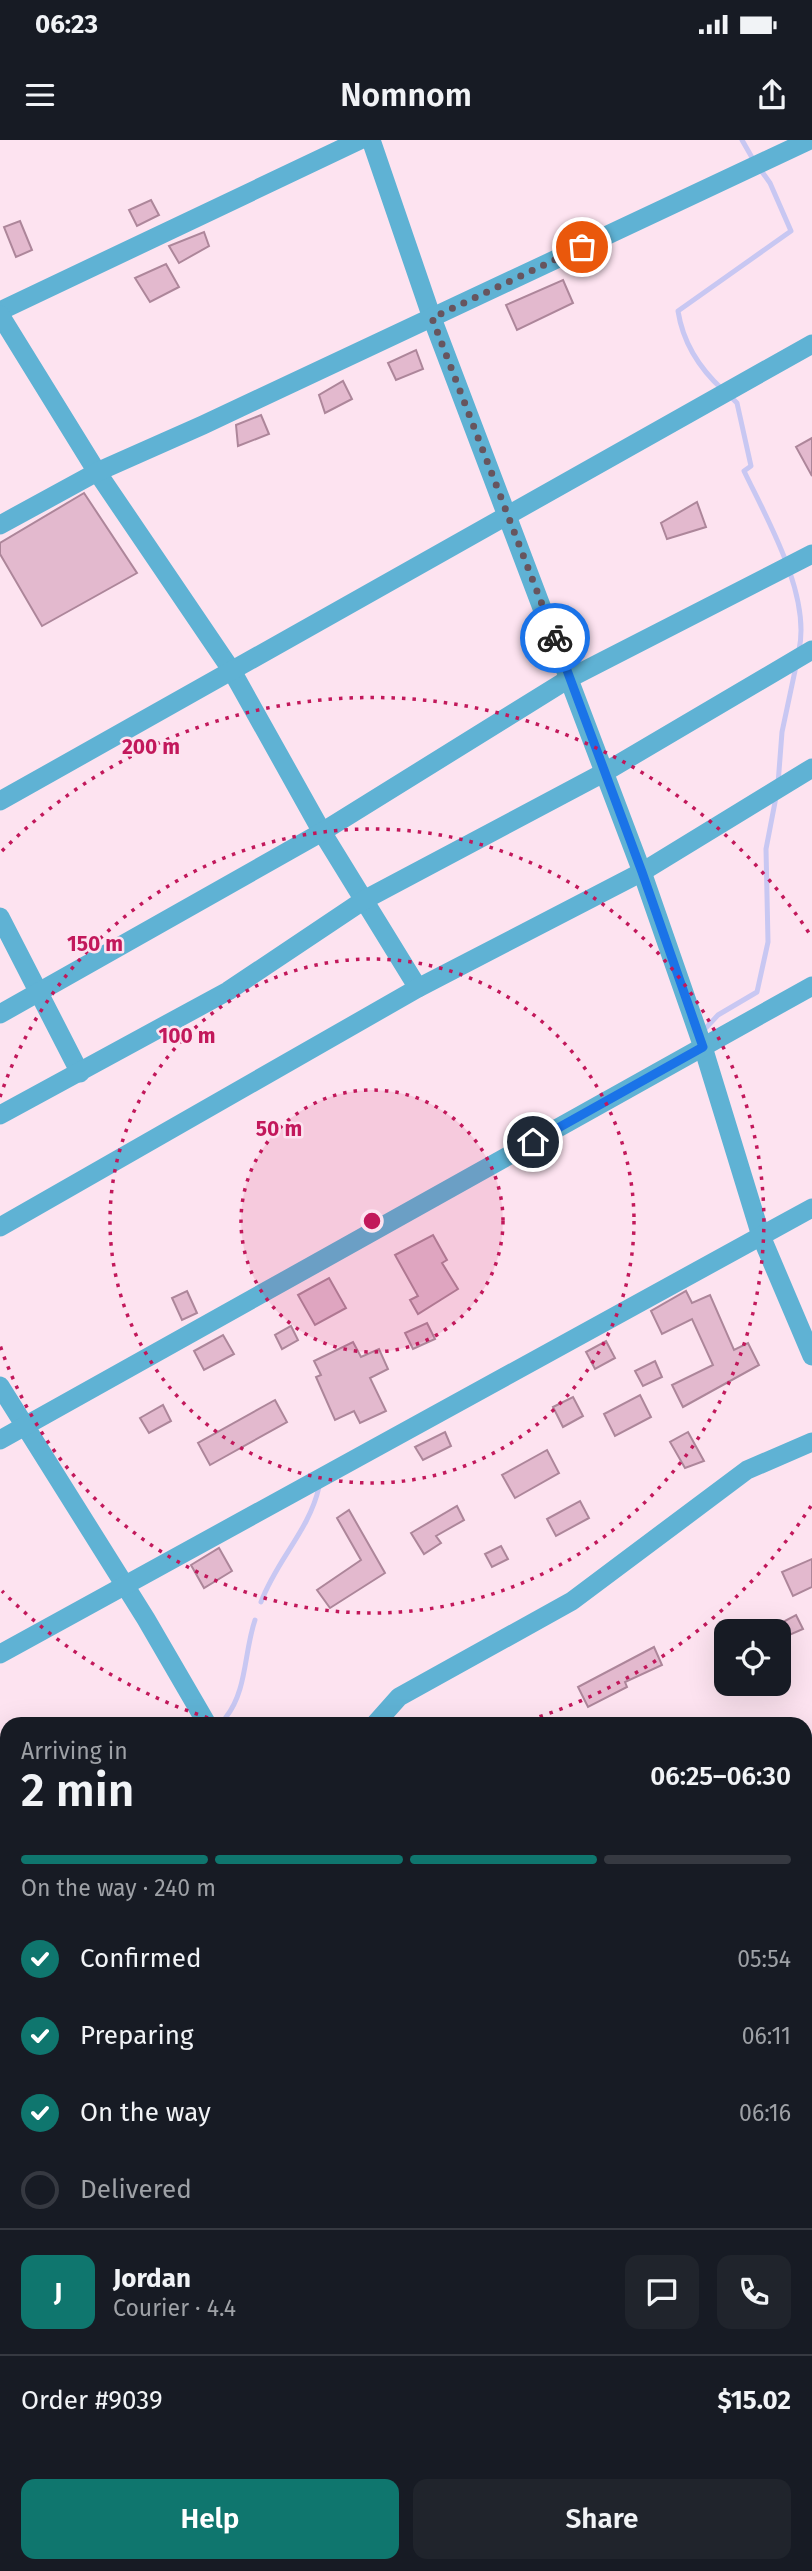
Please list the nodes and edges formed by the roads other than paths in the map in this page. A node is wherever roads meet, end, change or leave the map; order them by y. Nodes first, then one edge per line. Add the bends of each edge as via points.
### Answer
1 (360, 140) edge
2 (371, 140) edge
3 (810, 140) edge
4 (0, 313) edge
5 (432, 318) junction
6 (812, 344) edge
7 (97, 472) junction
8 (508, 515) junction
9 (0, 525) edge
10 (812, 554) edge
11 (812, 650) edge
12 (232, 671) junction
13 (570, 678) junction
14 (812, 768) edge
15 (605, 772) junction
16 (0, 801) edge
17 (322, 832) junction
18 (642, 872) junction
19 (364, 900) junction
20 (0, 917) edge
21 (812, 986) edge
22 (418, 988) junction
23 (40, 992) junction
24 (0, 1014) edge
25 (703, 1047) junction
26 (80, 1073) junction
27 (0, 1115) edge
28 (812, 1208) edge
29 (0, 1227) edge
30 (761, 1236) junction
31 (812, 1356) edge
32 (0, 1386) edge
33 (25, 1426) junction
34 (0, 1440) edge
35 (812, 1442) edge
36 (124, 1585) junction
37 (0, 1654) edge
38 (202, 1717) edge
39 (381, 1717) edge

1 - 4 street
2 - 5 street
3 - 5 street
4 - 7 street
5 - 7 street
5 - 8 street
6 - 8 street
7 - 9 street
7 - 12 street
8 - 12 street
8 - 13 street
10 - 13 street
11 - 15 street
12 - 16 street
12 - 17 street
13 - 15 street
13 - 17 street
14 - 18 street
15 - 18 street
15 - 19 street
17 - 19 street
17 - 23 street
18 - 22 street
18 - 25 street
19 - 22 street
19 - 26 street via 228,991
20 - 23 street
21 - 25 street
22 - 29 street
23 - 24 street
23 - 26 street
25 - 30 street
25 - 33 street
26 - 27 street
28 - 30 street
30 - 31 street
30 - 36 street
32 - 33 street
33 - 34 street
33 - 36 street
35 - 39 street via 747,1470 572,1601 399,1697
36 - 37 street
36 - 38 street

